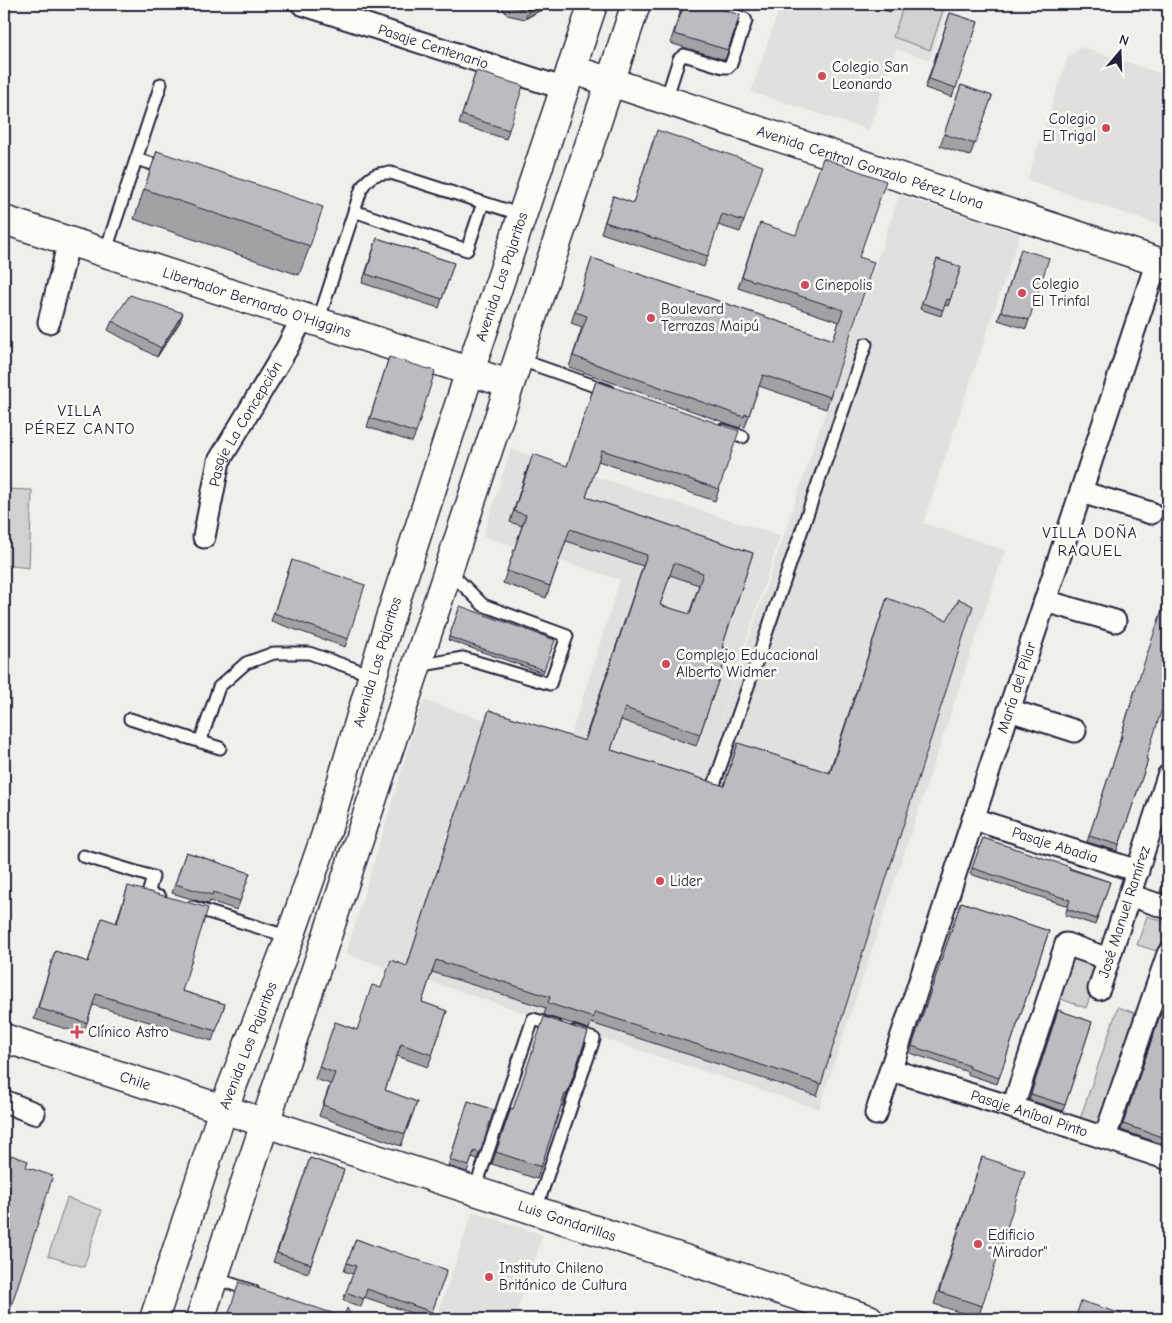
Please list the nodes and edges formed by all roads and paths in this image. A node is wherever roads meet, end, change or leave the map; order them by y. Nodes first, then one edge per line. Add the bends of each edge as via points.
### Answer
1 (302, 4) edge
2 (593, 4) edge
3 (636, 4) edge
4 (705, 4) edge
5 (568, 79) junction
6 (610, 82) junction
7 (162, 84) dead end
8 (666, 100) junction
9 (136, 159) junction
10 (174, 171) edge
11 (483, 203) junction
12 (354, 211) junction
13 (522, 215) junction
14 (4, 220) edge
15 (69, 241) junction
16 (105, 253) junction
17 (1163, 263) edge
18 (311, 320) junction
19 (49, 322) dead end
20 (866, 344) dead end
21 (518, 359) junction
22 (470, 372) junction
23 (510, 384) junction
24 (621, 395) edge
25 (715, 427) edge
26 (743, 437) edge
27 (1081, 492) junction
28 (1151, 513) dead end
29 (204, 537) dead end
30 (448, 570) junction
31 (1045, 601) junction
32 (1115, 621) dead end
33 (416, 666) junction
34 (372, 675) junction
35 (1009, 710) junction
36 (130, 719) dead end
37 (1075, 731) dead end
38 (200, 742) junction
39 (220, 748) dead end
40 (1168, 776) edge
41 (714, 785) edge
42 (973, 819) junction
43 (83, 856) dead end
44 (1138, 871) junction
45 (1129, 895) junction
46 (1168, 908) edge
47 (290, 937) junction
48 (1168, 954) edge
49 (1108, 959) junction
50 (1098, 989) dead end
51 (4, 1038) edge
52 (891, 1070) junction
53 (4, 1101) edge
54 (1013, 1107) junction
55 (223, 1110) junction
56 (34, 1113) dead end
57 (876, 1114) dead end
58 (265, 1123) junction
59 (1105, 1137) junction
60 (1168, 1158) edge
61 (474, 1192) junction
62 (535, 1212) junction
63 (214, 1278) junction
64 (261, 1294) edge
65 (824, 1312) edge
66 (154, 1319) edge
67 (200, 1319) edge
68 (869, 1319) edge

1 - 5 street, Pasaje Centenario
2 - 5 main road, Avenida Los Pajaritos
3 - 6 main road
4 - 8 lane via 746,21 731,64 723,67 684,55 679,58
5 - 6 main road, Avenida Central Gonzalo Pérez Llona
5 - 13 main road, Avenida Los Pajaritos
6 - 8 main road, Avenida Central Gonzalo Pérez Llona
6 - 21 main road
7 - 9 lane
8 - 17 main road, Avenida Central Gonzalo Pérez Llona
9 - 10 lane
9 - 16 lane
11 - 12 lane via 384,172 364,183
11 - 12 lane via 467,250
11 - 13 lane
12 - 18 lane
13 - 22 main road, Avenida Los Pajaritos
14 - 15 main road, Libertador Bernardo O'Higgins
15 - 16 main road, Libertador Bernardo O'Higgins
15 - 19 street
16 - 18 main road, Libertador Bernardo O'Higgins
17 - 27 street, María del Pilar
18 - 22 main road, Libertador Bernardo O'Higgins
18 - 29 street, Pasaje La Concepción via 287,348 219,461
20 - 41 lane
21 - 23 main road
21 - 24 lane
22 - 23 main road, Libertador Bernardo O'Higgins
22 - 34 main road, Avenida Los Pajaritos
23 - 30 main road
25 - 26 lane
27 - 28 street
27 - 31 street, María del Pilar
30 - 33 main road
30 - 33 lane via 483,605 567,636 550,684 463,658
31 - 32 street
31 - 35 street, María del Pilar
33 - 58 main road
34 - 38 lane via 309,653 274,653 246,663 219,687
34 - 47 main road, Avenida Los Pajaritos via 342,783
35 - 37 street
35 - 42 street, María del Pilar
36 - 38 lane
38 - 39 lane
40 - 44 street, José Manuel Ramírez
42 - 44 street, Pasaje Abadia
42 - 52 street, María del Pilar
43 - 47 lane via 153,877 148,894
44 - 45 street, José Manuel Ramírez
45 - 46 street
45 - 49 street, José Manuel Ramírez
47 - 55 main road, Avenida Los Pajaritos
48 - 59 street
49 - 50 street, José Manuel Ramírez
49 - 54 street via 1066,944
51 - 55 main road, Chile
52 - 54 street, Pasaje Aníbal Pinto
52 - 57 street, María del Pilar
53 - 56 street
54 - 59 street, Pasaje Aníbal Pinto
55 - 58 main road, Chile
55 - 66 main road, Avenida Los Pajaritos
58 - 61 main road, Luis Gandarillas
58 - 63 main road
59 - 60 street, Pasaje Aníbal Pinto
61 - 62 main road, Luis Gandarillas
61 - 62 lane via 533,1018 594,1039
62 - 65 main road, Luis Gandarillas
63 - 64 lane
63 - 67 main road
65 - 68 main road, Luis Gandarillas

